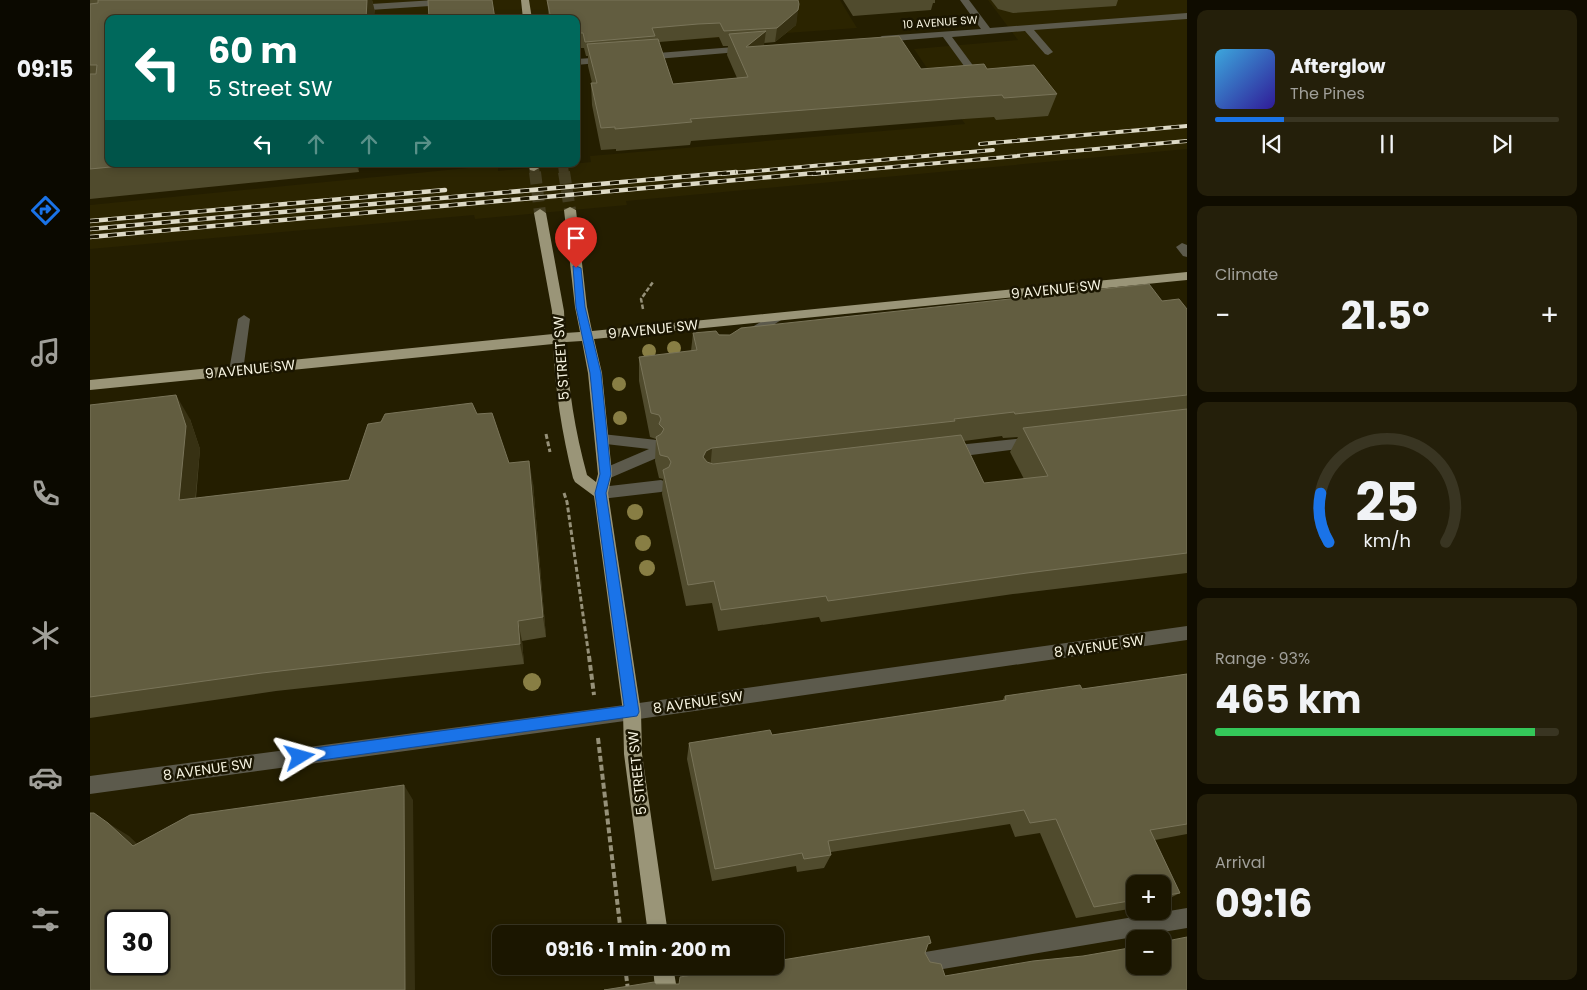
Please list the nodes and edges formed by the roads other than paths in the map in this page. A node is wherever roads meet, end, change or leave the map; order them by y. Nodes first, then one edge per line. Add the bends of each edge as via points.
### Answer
1 (475, 0) edge
2 (525, 0) edge
3 (964, 0) edge
4 (345, 9) edge
5 (527, 15) edge
6 (1187, 16) edge
7 (1027, 28) junction
8 (988, 31) junction
9 (945, 34) junction
10 (874, 40) edge
11 (761, 48) edge
12 (1048, 52) dead end
13 (635, 58) edge
14 (616, 59) edge
15 (580, 62) edge
16 (978, 79) edge
17 (570, 210) tunnel mouth
18 (540, 213) tunnel mouth
19 (1186, 277) edge
20 (776, 317) junction
21 (244, 319) dead end
22 (588, 336) junction
23 (558, 339) junction
24 (733, 346) edge
25 (236, 371) junction
26 (90, 385) edge
27 (602, 439) junction
28 (1051, 440) edge
29 (934, 454) edge
30 (605, 474) junction
31 (661, 486) edge
32 (601, 493) junction
33 (1187, 633) edge
34 (632, 712) junction
35 (90, 785) edge
36 (1187, 918) edge
37 (657, 925) edge
38 (925, 962) edge
39 (664, 975) edge
40 (666, 990) edge

1 - 4 street
2 - 5 main road
3 - 8 street
6 - 7 street, 10 AVENUE SW
7 - 8 street, 10 AVENUE SW
7 - 12 street
8 - 9 street, 10 AVENUE SW
9 - 10 street, 10 AVENUE SW
9 - 16 street
11 - 13 street
14 - 15 street
17 - 22 main road, 5 STREET SW via 581,307
18 - 23 main road, 5 STREET SW via 558,310
19 - 20 main road, 9 AVENUE SW
20 - 22 main road, 9 AVENUE SW
20 - 24 street
21 - 25 street
22 - 23 main road, 9 AVENUE SW
22 - 27 main road, 5 STREET SW via 596,373
23 - 25 main road, 9 AVENUE SW
23 - 32 main road, 5 STREET SW via 569,434 580,478
25 - 26 main road, 9 AVENUE SW
27 - 30 main road, 5 STREET SW
27 - 30 street via 653,448
28 - 29 street
30 - 32 main road, 5 STREET SW
31 - 32 street
32 - 34 main road, 5 STREET SW
33 - 34 street, 8 AVENUE SW
34 - 35 street, 8 AVENUE SW
34 - 37 main road, 5 STREET SW via 632,754
36 - 38 street
39 - 40 main road

